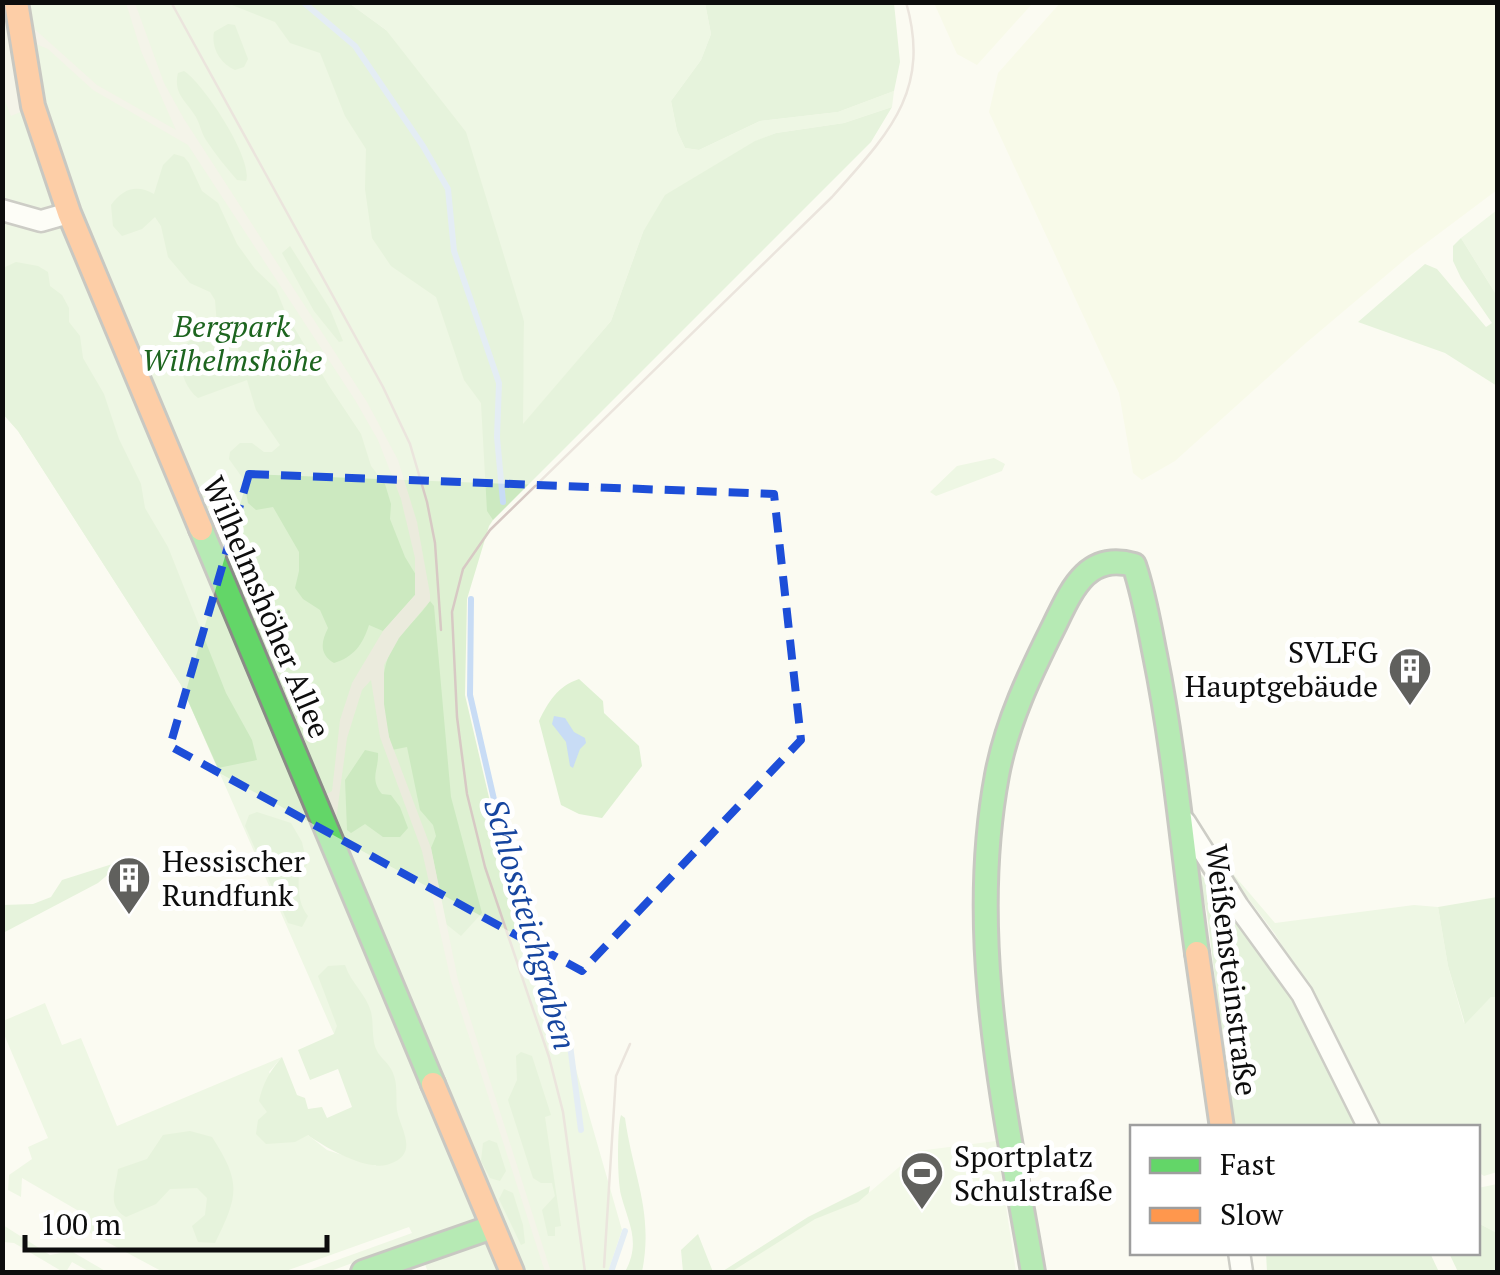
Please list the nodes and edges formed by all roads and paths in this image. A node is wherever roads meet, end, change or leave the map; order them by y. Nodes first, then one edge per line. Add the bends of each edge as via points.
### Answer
1 (16, 2) edge
2 (2, 210) edge
3 (69, 213) junction
4 (1183, 819) junction
5 (1222, 1125) edge
6 (1368, 1125) edge
7 (492, 1227) junction
8 (363, 1272) edge
9 (512, 1272) edge
10 (1033, 1272) edge

1 - 3 street, Wilhelmshöher Allee via 33,106
2 - 3 street via 41,221
3 - 7 street, Wilhelmshöher Allee
4 - 5 street, Weißensteinstraße
4 - 6 street, Weißensteinstraße via 1302,994
4 - 10 street, Weißensteinstraße via 1141,584 1134,565 1116,558 1097,562 1074,588 1022,686 987,833 984,947
7 - 8 street
7 - 9 street, Wilhelmshöher Allee

